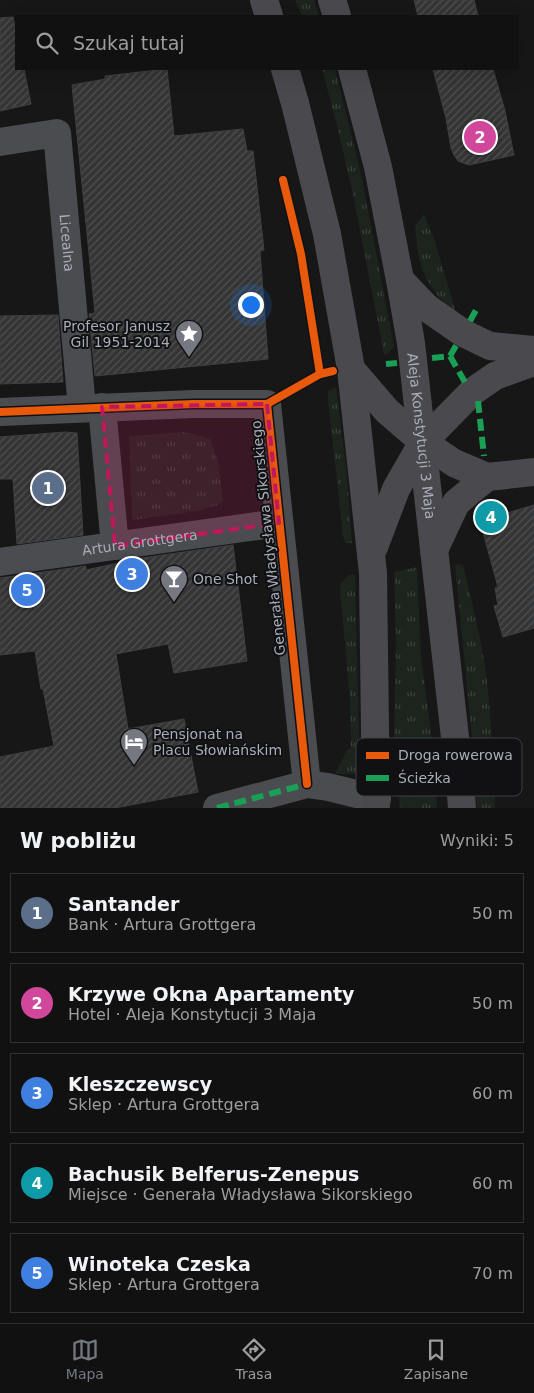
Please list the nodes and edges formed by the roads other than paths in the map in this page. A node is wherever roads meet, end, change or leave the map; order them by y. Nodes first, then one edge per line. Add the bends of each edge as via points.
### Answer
1 (264, 0) edge
2 (332, 0) edge
3 (269, 15) edge
4 (337, 15) edge
5 (285, 70) edge
6 (352, 70) edge
7 (0, 142) edge
8 (400, 280) junction
9 (534, 350) edge
10 (534, 362) edge
11 (351, 369) junction
12 (92, 408) junction
13 (0, 412) edge
14 (422, 442) junction
15 (534, 472) edge
16 (486, 477) junction
17 (279, 523) junction
18 (114, 546) junction
19 (434, 550) junction
20 (372, 554) junction
21 (0, 562) edge
22 (375, 738) edge
23 (455, 738) edge
24 (307, 784) junction
25 (376, 804) edge
26 (217, 808) edge

1 - 3 main road
2 - 4 main road
5 - 11 main road via 326,234
6 - 8 main road, Aleja Konstytucji 3 Maja via 378,167
7 - 12 street, Licealna via 56,133
8 - 9 main road via 427,308 463,333 490,346
8 - 14 main road, Aleja Konstytucji 3 Maja via 414,361
10 - 14 main road via 495,376 472,392
11 - 14 main road via 387,411
11 - 20 main road
12 - 13 street, Generała Władysława Sikorskiego
12 - 17 street, Generała Władysława Sikorskiego via 267,404
12 - 18 street, Licealna
14 - 16 main road via 454,463
14 - 19 main road, Aleja Konstytucji 3 Maja
14 - 20 main road via 396,489
15 - 16 main road
16 - 19 main road via 456,503
17 - 18 street, Artura Grottgera
17 - 24 street, Generała Władysława Sikorskiego
18 - 21 street, Artura Grottgera
19 - 23 main road, Aleja Konstytucji 3 Maja
20 - 22 main road
24 - 25 street via 328,786
24 - 26 street

